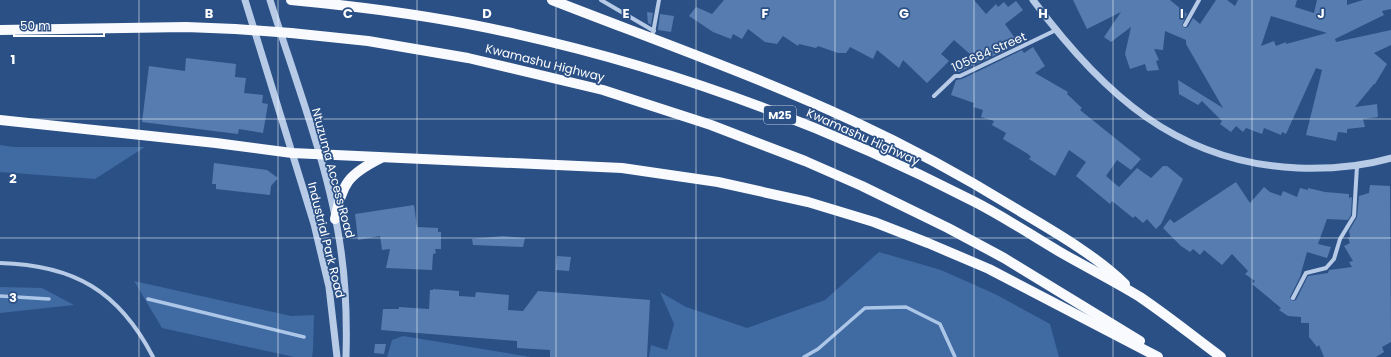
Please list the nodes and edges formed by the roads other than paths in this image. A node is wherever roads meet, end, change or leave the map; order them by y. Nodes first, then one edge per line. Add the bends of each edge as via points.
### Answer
1 (245, 0) edge
2 (270, 0) edge
3 (291, 0) edge
4 (552, 0) edge
5 (601, 0) edge
6 (659, 0) edge
7 (1033, 0) edge
8 (1199, 0) edge
9 (1186, 25) dead end
10 (0, 30) edge
11 (1056, 30) junction
12 (653, 35) junction
13 (934, 96) dead end
14 (0, 120) edge
15 (292, 153) junction
16 (319, 153) junction
17 (382, 157) junction
18 (1391, 158) edge
19 (1357, 166) junction
20 (335, 219) junction
21 (0, 263) edge
22 (1139, 297) junction
23 (1293, 298) dead end
24 (153, 357) edge
25 (337, 357) edge
26 (346, 357) edge
27 (1158, 357) edge
28 (1165, 357) edge
29 (1222, 357) edge

1 - 15 street
2 - 16 street, Ntuzuma Access Road
3 - 22 main road, Kwamashu Highway / M25 via 445,20 516,34 703,86 831,136 973,201
4 - 12 main road
5 - 12 street
6 - 12 street
7 - 11 street
8 - 9 street
10 - 28 main road, Kwamashu Highway, bridge via 186,27 291,33 368,41 468,58 603,90 711,125 833,173 948,228 1011,262
11 - 13 street, 105684 Street via 975,70 955,76
11 - 19 street via 1102,82 1121,98 1160,128 1192,144 1254,164 1316,168
12 - 22 main road via 824,108 946,167 1081,251 1119,278
14 - 15 main road
15 - 16 main road
15 - 25 street, Industrial Park Road via 314,224 329,287
16 - 17 main road
16 - 20 street, Ntuzuma Access Road
17 - 20 main road via 354,173 347,182
17 - 27 main road via 622,168 718,182 808,202 874,222 989,270
18 - 19 street
19 - 23 street via 1354,216 1340,240 1334,259 1326,268 1306,273
20 - 26 street, Ntuzuma Access Road via 345,287
21 - 24 street via 42,266 81,279 107,296 130,319
22 - 29 main road, Kwamashu Highway / M25

